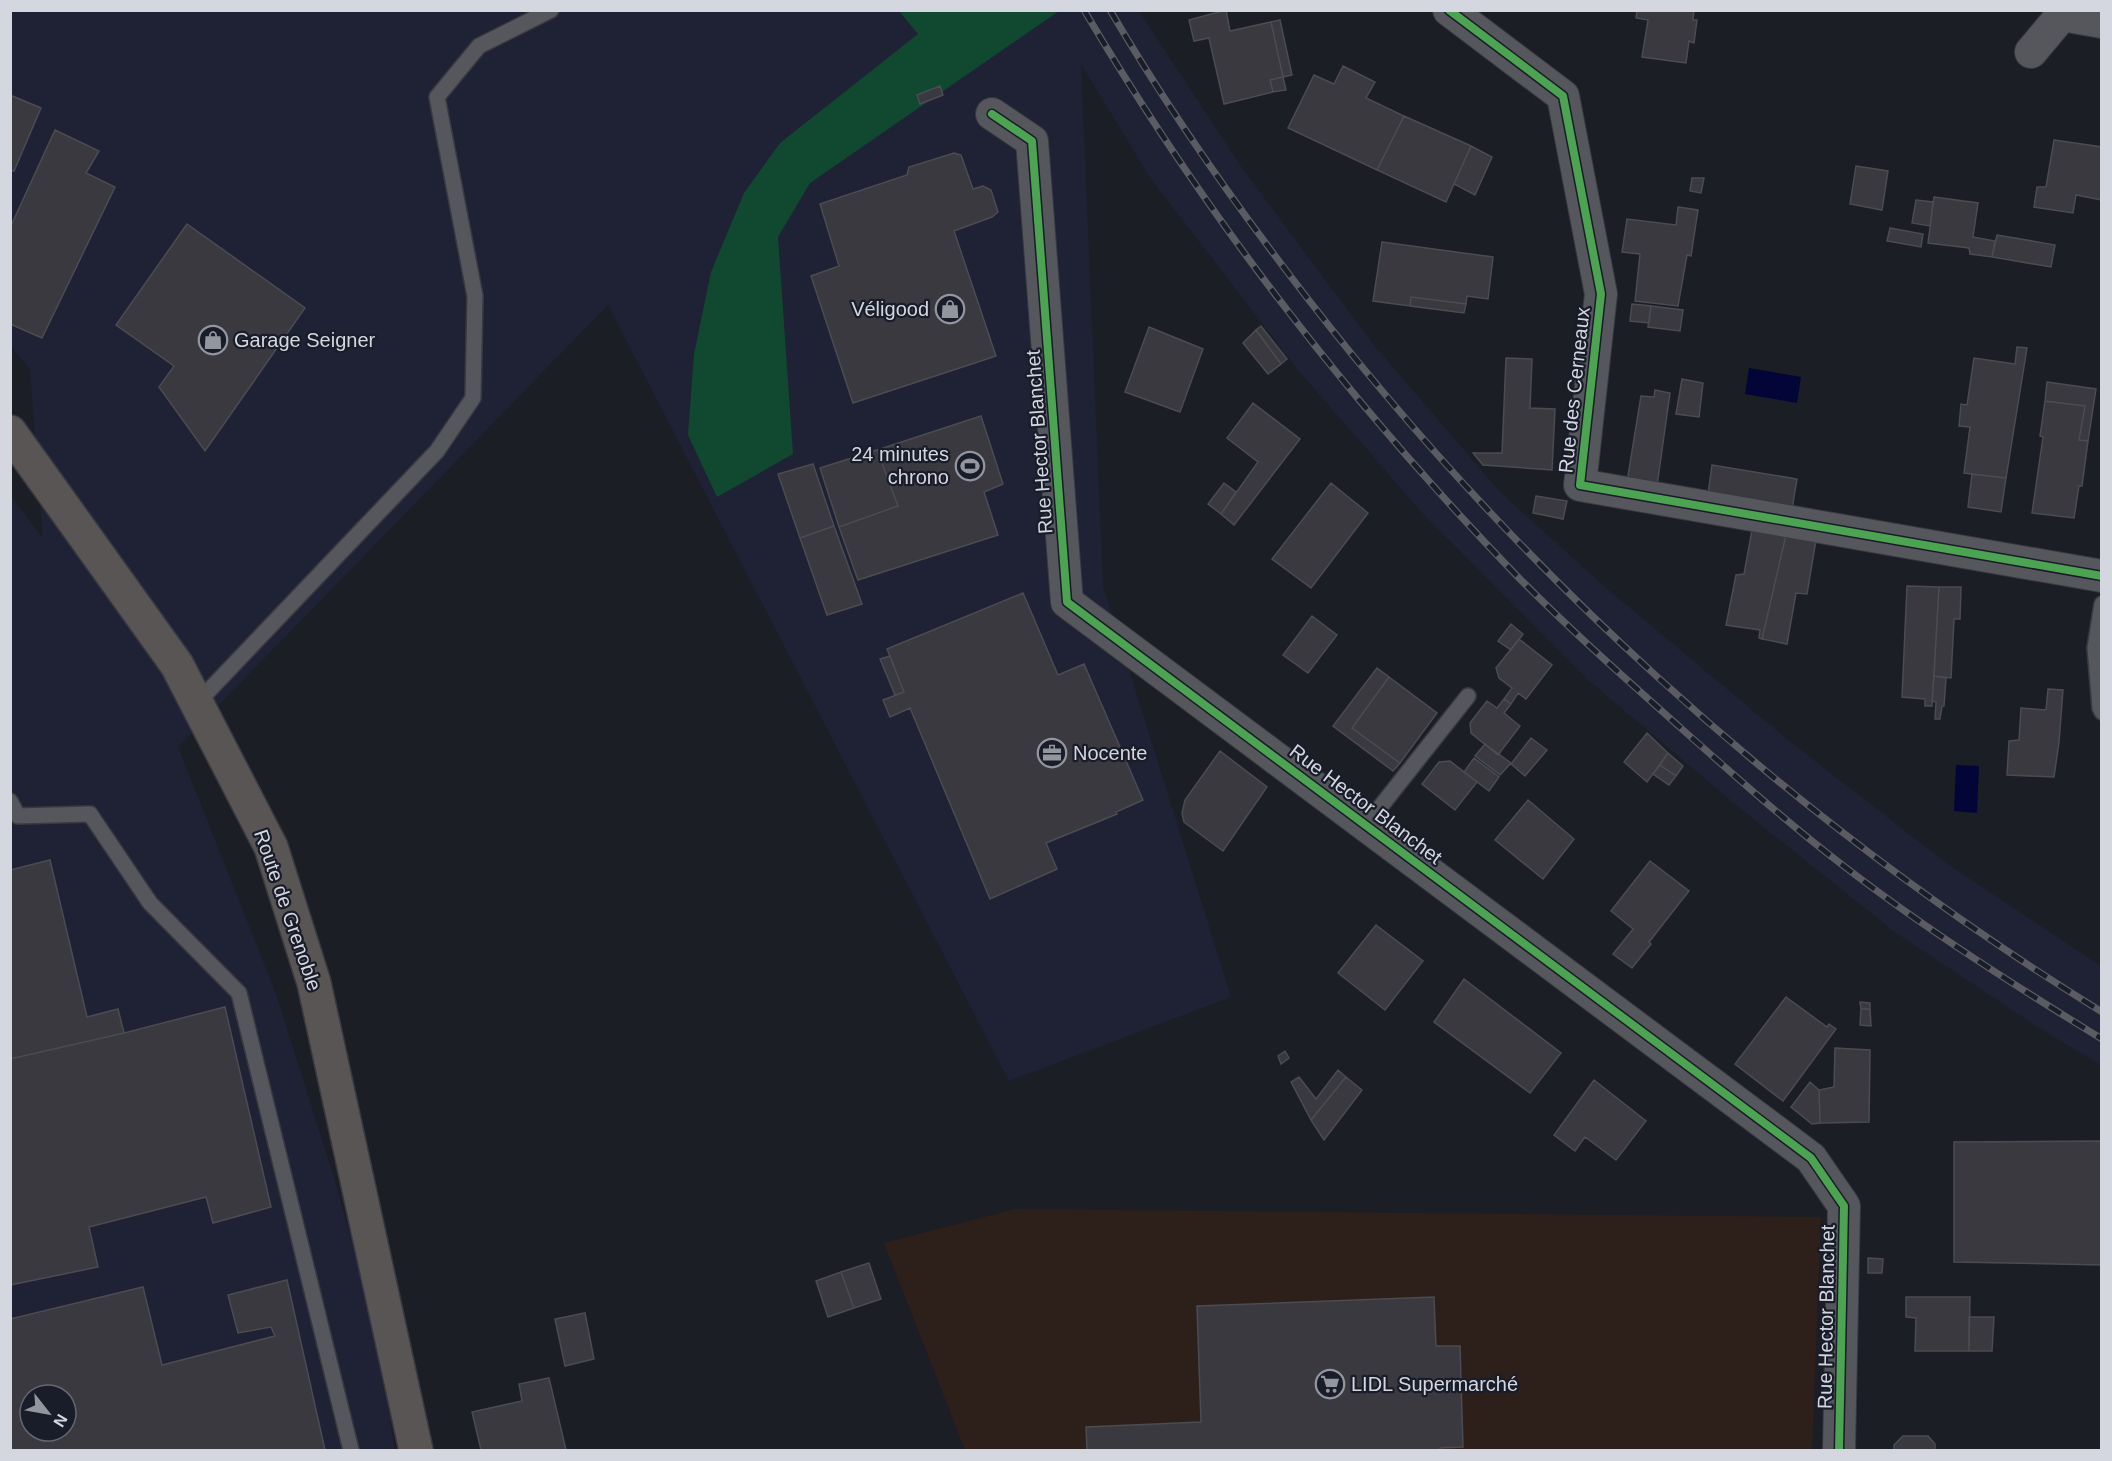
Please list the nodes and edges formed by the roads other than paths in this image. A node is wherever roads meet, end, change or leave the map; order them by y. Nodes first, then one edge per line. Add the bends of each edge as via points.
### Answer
1 (551, 10) edge
2 (1449, 10) edge
3 (2102, 22) edge
4 (2031, 52) dead end
5 (992, 114) dead end
6 (10, 432) edge
7 (2102, 576) edge
8 (2102, 604) edge
9 (1468, 696) dead end
10 (197, 703) junction
11 (2102, 712) edge
12 (10, 801) edge
13 (1366, 825) junction
14 (351, 1450) edge
15 (416, 1450) edge
16 (1839, 1450) edge

1 - 10 lane via 479,46 437,98 475,296 473,398 437,451
2 - 7 street, Rue des Cerneaux via 1563,96 1602,294 1580,485
3 - 4 street via 2062,15
5 - 13 street, Rue Hector Blanchet via 1032,141 1067,602
6 - 10 main road, Route de Grenoble via 177,665
8 - 11 lane via 2095,648
9 - 13 lane
10 - 15 main road, Route de Grenoble via 271,847 314,983
12 - 14 lane via 18,816 90,814 150,903 239,993
13 - 16 street, Rue Hector Blanchet via 1812,1158 1844,1206

